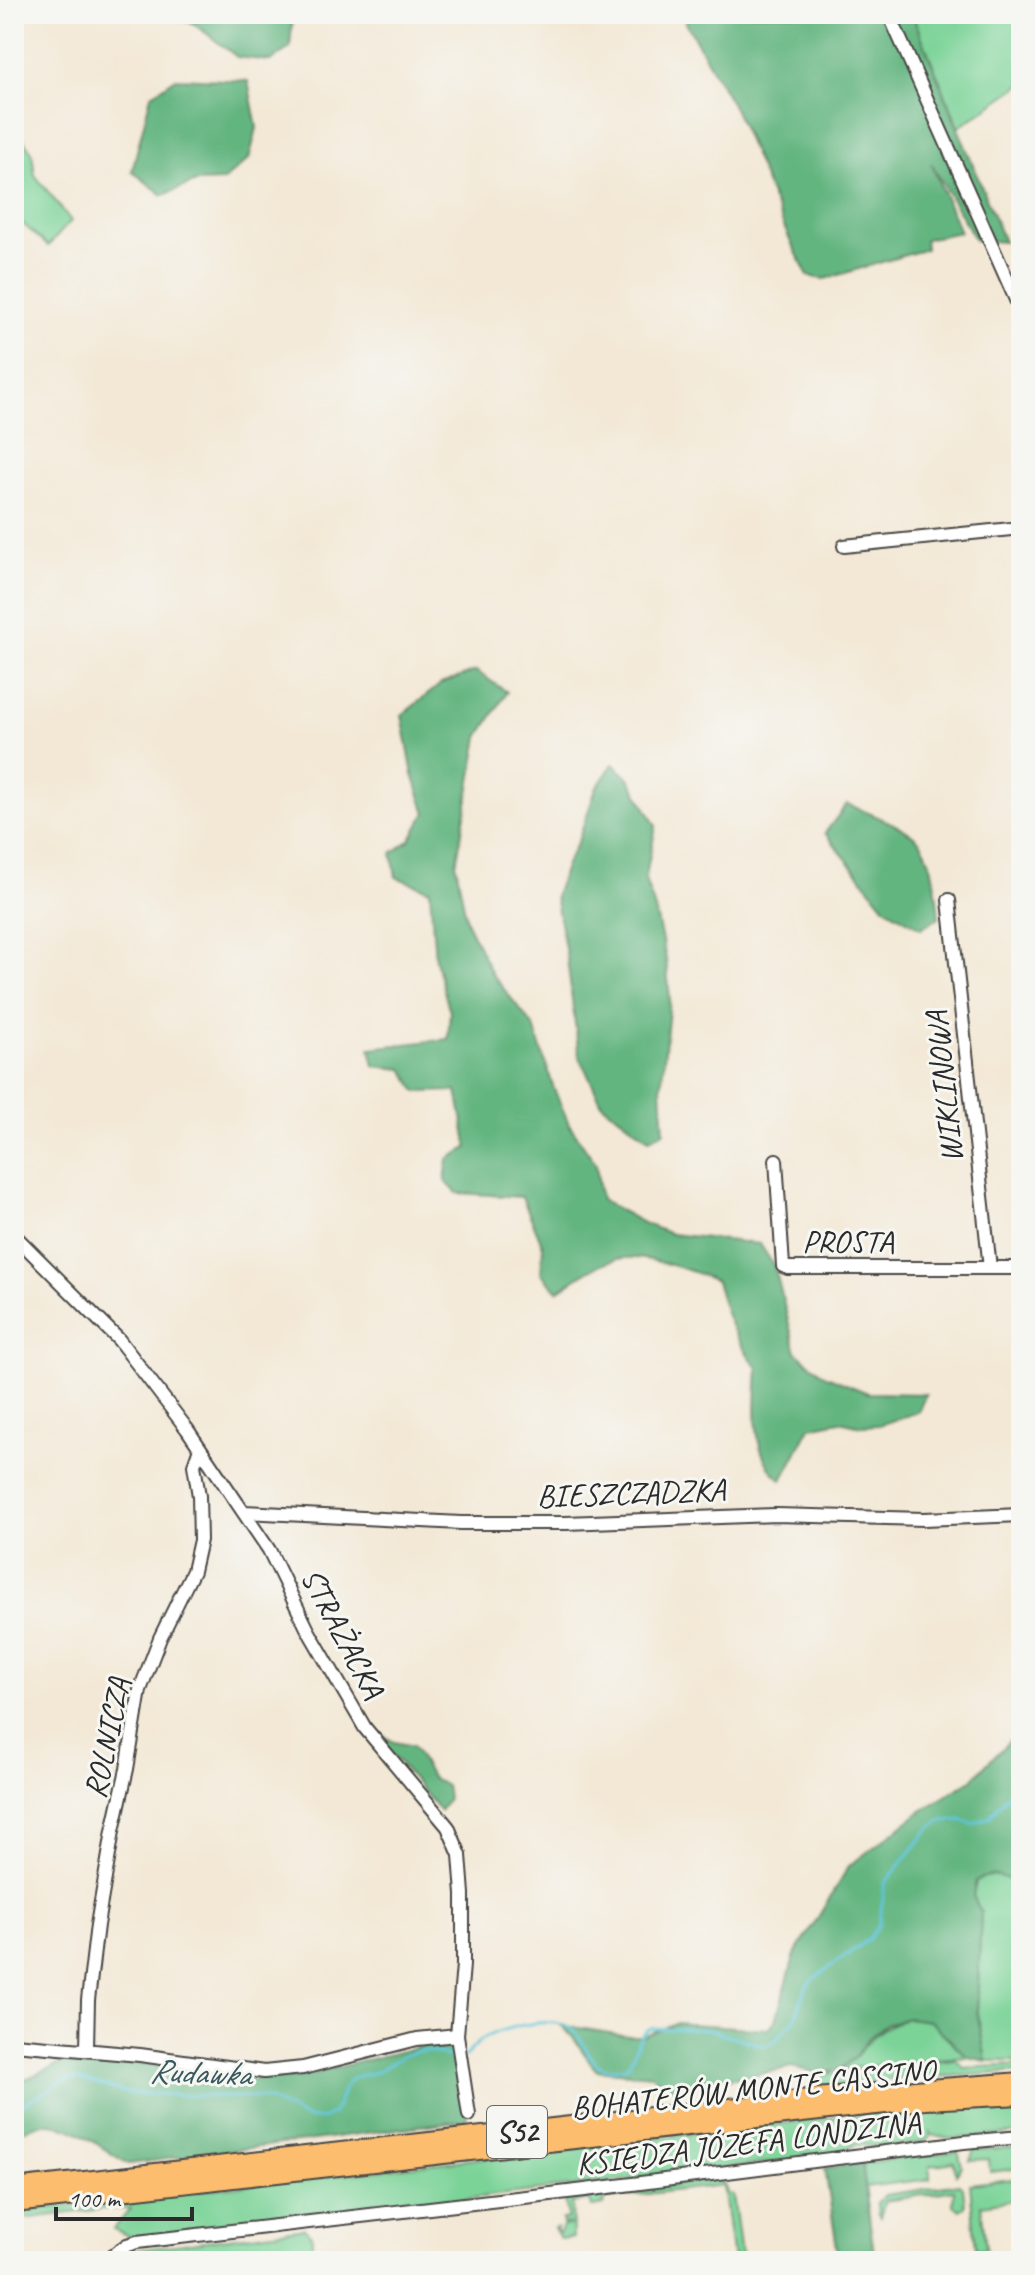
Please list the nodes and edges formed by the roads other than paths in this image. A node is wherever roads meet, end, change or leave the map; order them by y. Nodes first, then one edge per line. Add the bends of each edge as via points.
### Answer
1 (889, 14) edge
2 (1021, 311) edge
3 (1021, 528) edge
4 (844, 546) dead end
5 (949, 900) dead end
6 (776, 1160) dead end
7 (14, 1235) edge
8 (990, 1268) junction
9 (1021, 1268) edge
10 (200, 1448) junction
11 (244, 1512) junction
12 (1021, 1515) edge
13 (457, 2035) junction
14 (14, 2044) edge
15 (87, 2049) junction
16 (1021, 2082) edge
17 (1021, 2095) edge
18 (469, 2115) dead end
19 (1021, 2137) edge
20 (14, 2189) edge
21 (14, 2203) edge
22 (104, 2261) edge

1 - 2 street
3 - 4 street
5 - 8 street, WIKLINOWA
6 - 8 street, PROSTA via 783,1266
7 - 10 street, STRAŻACKA via 119,1340
8 - 9 street, PROSTA
10 - 11 street, STRAŻACKA
10 - 15 street, ROLNICZA via 194,1465 200,1540 193,1571 140,1690 97,1925
11 - 12 street, BIESZCZADZKA via 461,1523
11 - 13 street, STRAŻACKA via 365,1728 448,1827 460,1855 463,1965
13 - 15 street via 264,2072
13 - 18 street, STRAŻACKA
14 - 15 street
16 - 20 highway, BOHATERÓW MONTE CASSINO / S52 via 836,2096
17 - 21 highway, BOHATERÓW MONTE CASSINO / S52 via 867,2106
19 - 22 street, KSIĘDZA JÓZEFA LONDZINA via 137,2242

